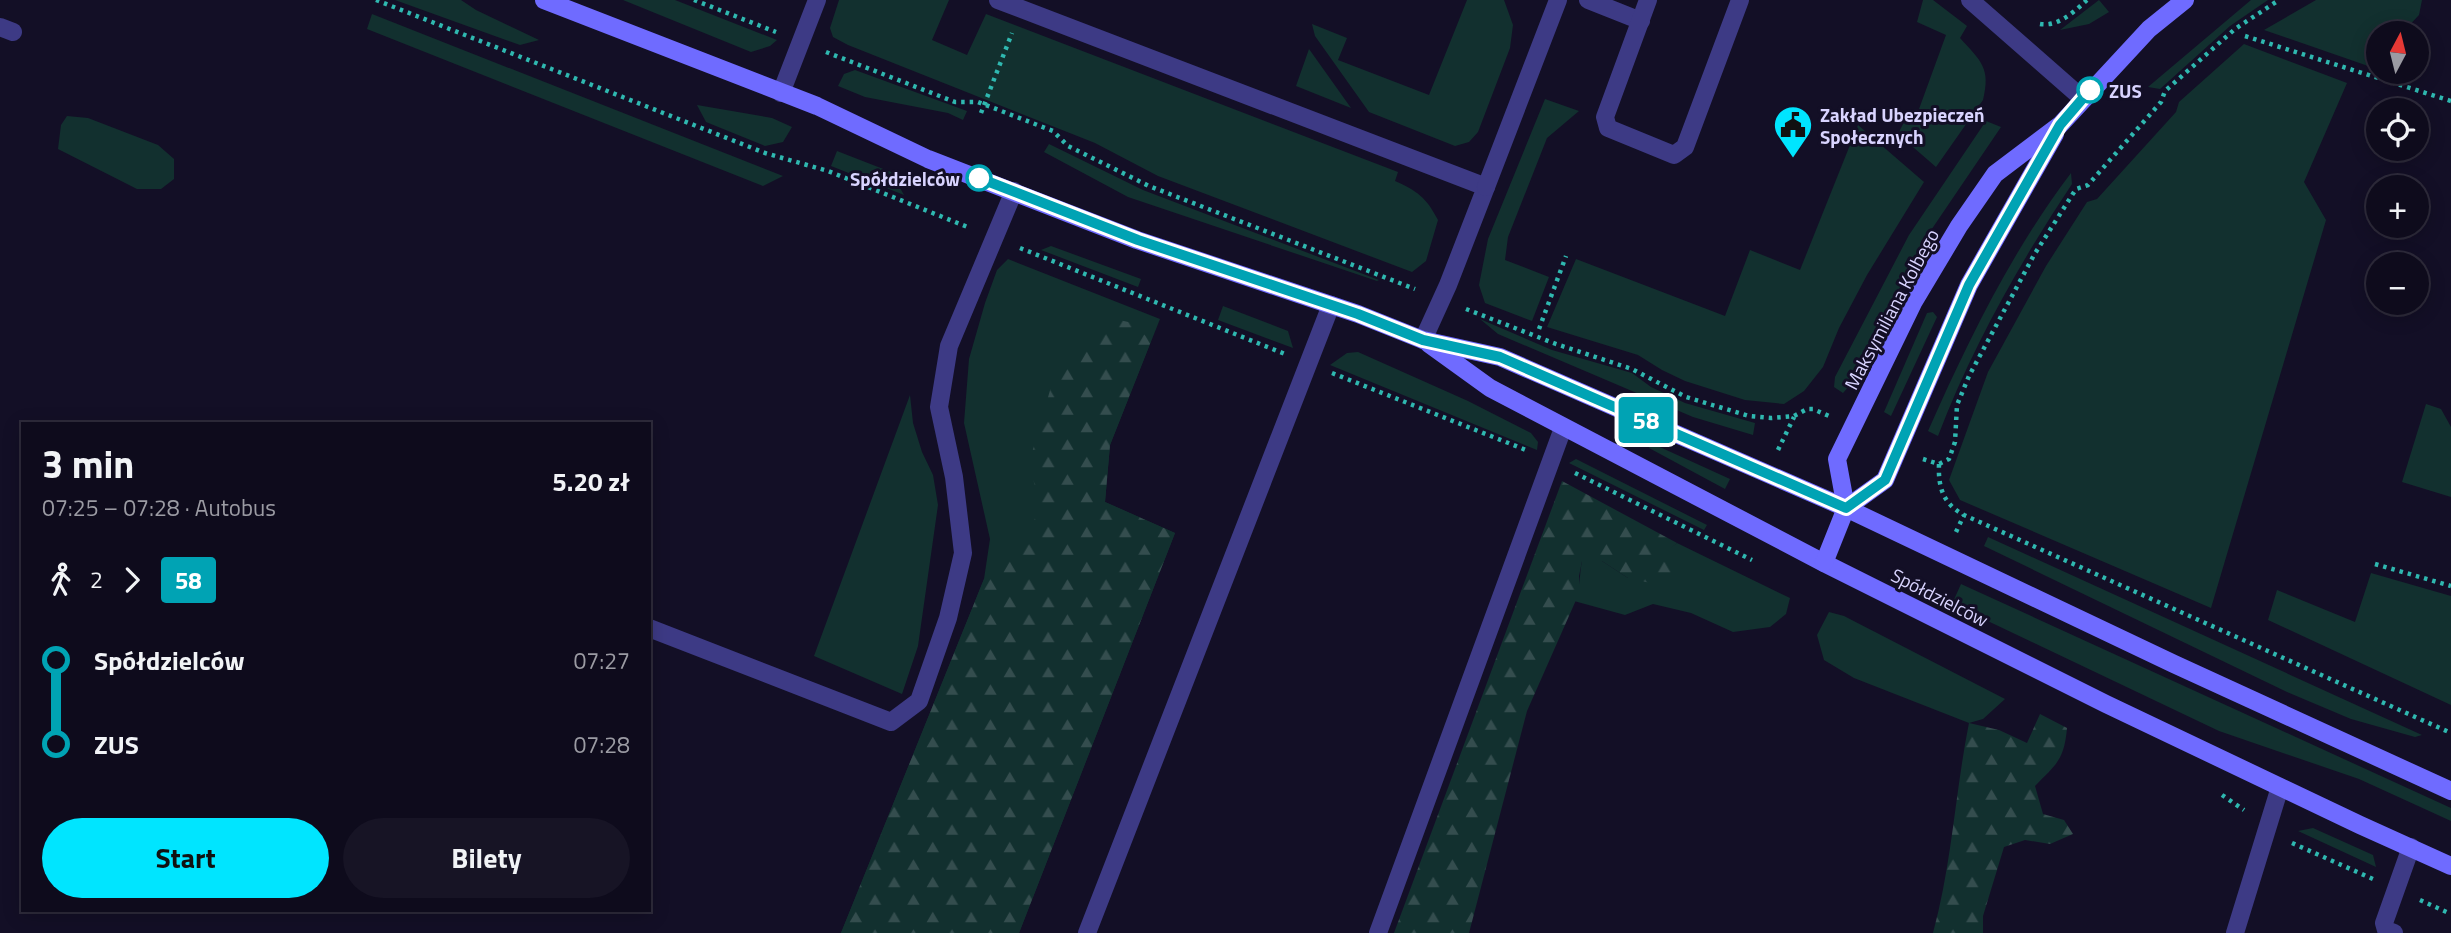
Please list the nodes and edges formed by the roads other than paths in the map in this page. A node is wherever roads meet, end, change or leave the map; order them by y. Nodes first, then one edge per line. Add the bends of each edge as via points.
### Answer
1 (544, 0) edge
2 (817, 0) edge
3 (998, 0) edge
4 (1558, 0) edge
5 (1588, 0) edge
6 (1648, 0) edge
7 (1740, 0) edge
8 (1970, 0) edge
9 (2185, 0) edge
10 (1641, 21) junction
11 (781, 93) junction
12 (2083, 99) junction
13 (2060, 125) junction
14 (1486, 187) junction
15 (1014, 191) junction
16 (1331, 305) junction
17 (1423, 340) junction
18 (1563, 428) junction
19 (1846, 508) junction
20 (1824, 563) junction
21 (651, 629) edge
22 (2280, 787) junction
23 (2451, 791) edge
24 (2410, 848) junction
25 (2451, 866) edge
26 (1087, 933) edge
27 (1378, 933) edge
28 (2235, 933) edge
29 (2395, 933) edge

1 - 11 street, Spółdzielców
2 - 11 street
3 - 14 street
4 - 14 street
5 - 10 street
6 - 10 street
7 - 10 street via 1685,147 1674,155 1608,128 1605,117
8 - 12 street
9 - 12 street, Maksymiliana Kolbego via 2149,29
11 - 15 street, Spółdzielców via 928,159
12 - 13 street, Maksymiliana Kolbego
13 - 19 street, Maksymiliana Kolbego via 1969,285 1885,480
13 - 19 street, Maksymiliana Kolbego via 1995,174 1913,303 1838,459
14 - 17 street
15 - 16 street, Spółdzielców via 1138,240
15 - 21 street via 949,346 939,407 963,553 948,618 919,701 891,722
16 - 17 street, Spółdzielców
16 - 26 street
17 - 18 street, Spółdzielców via 1490,388
17 - 19 street, Spółdzielców via 1500,357
18 - 20 street, Spółdzielców
18 - 27 street
19 - 20 street
19 - 23 street, Spółdzielców
20 - 22 street, Spółdzielców
22 - 24 street, Spółdzielców
22 - 28 street
24 - 25 street, Spółdzielców
24 - 29 street via 2384,923 2386,930

